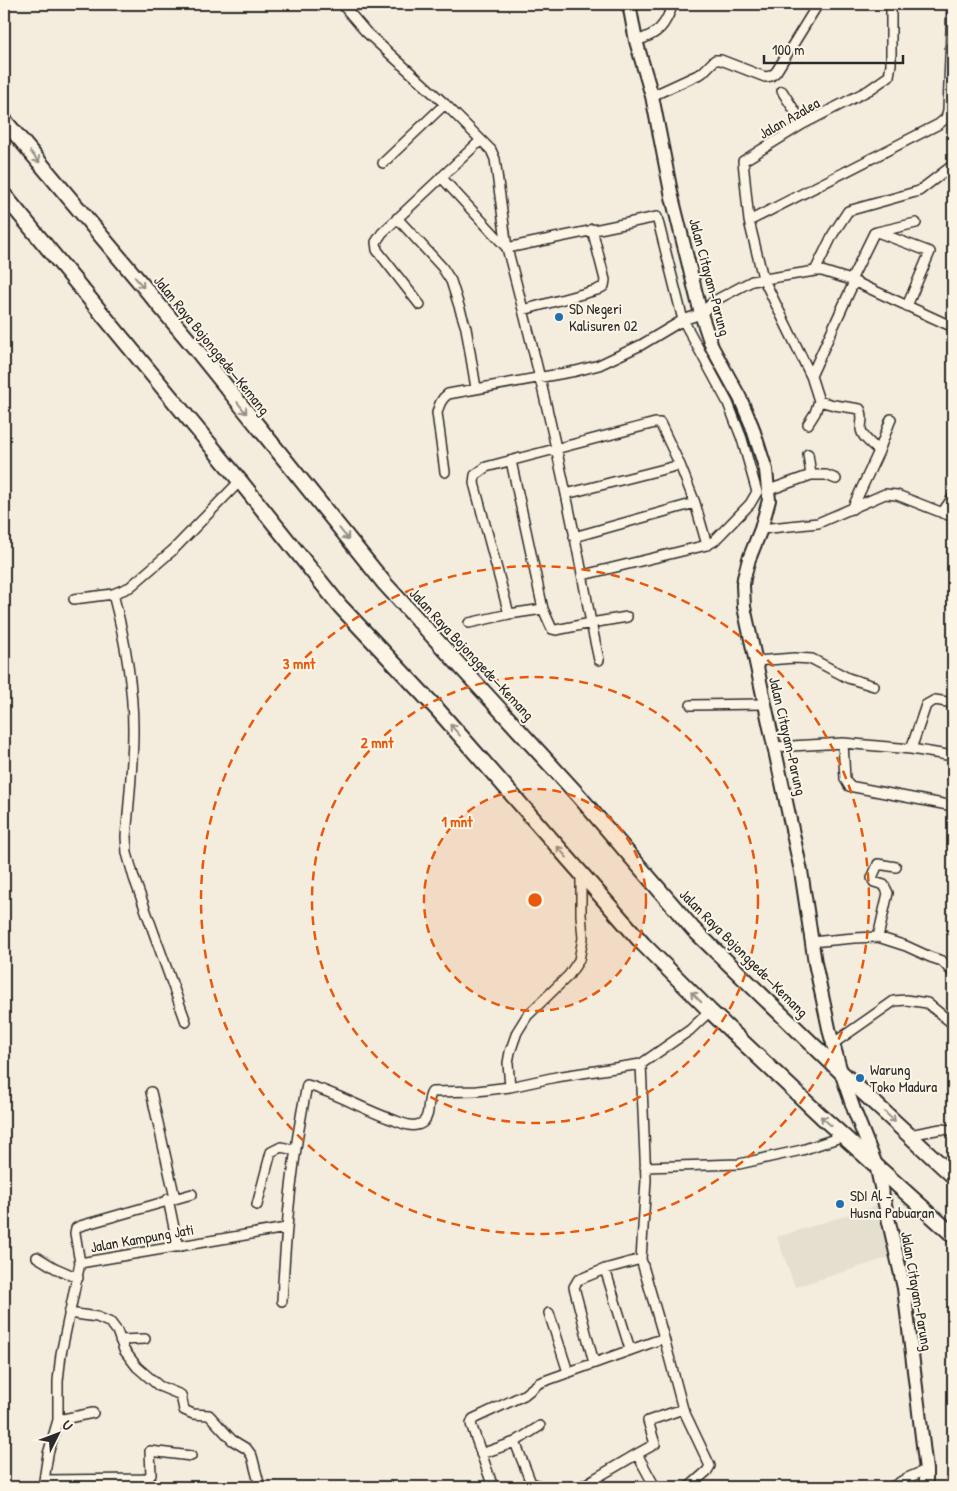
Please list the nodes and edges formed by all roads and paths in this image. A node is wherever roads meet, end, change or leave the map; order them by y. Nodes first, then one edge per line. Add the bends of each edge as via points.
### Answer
1 (342, 4) edge
2 (628, 4) edge
3 (673, 4) edge
4 (818, 4) edge
5 (891, 4) edge
6 (952, 4) edge
7 (636, 41) junction
8 (782, 91) dead end
9 (652, 96) junction
10 (445, 104) junction
11 (4, 120) edge
12 (803, 124) junction
13 (482, 140) junction
14 (383, 164) dead end
15 (953, 165) edge
16 (441, 177) junction
17 (4, 195) edge
18 (397, 218) junction
19 (749, 221) junction
20 (916, 223) dead end
21 (592, 229) junction
22 (878, 232) junction
23 (507, 248) junction
24 (814, 271) junction
25 (763, 278) junction
26 (853, 281) junction
27 (420, 305) dead end
28 (907, 306) junction
29 (523, 310) junction
30 (701, 314) junction
31 (683, 320) junction
32 (953, 326) edge
33 (811, 376) junction
34 (540, 377) junction
35 (476, 388) junction
36 (820, 401) junction
37 (891, 419) dead end
38 (808, 424) dead end
39 (556, 449) junction
40 (879, 451) junction
41 (808, 454) dead end
42 (511, 461) junction
43 (680, 465) junction
44 (445, 472) dead end
45 (811, 475) junction
46 (836, 479) dead end
47 (240, 481) junction
48 (769, 490) junction
49 (566, 494) junction
50 (953, 497) edge
51 (694, 503) junction
52 (852, 509) junction
53 (942, 513) junction
54 (953, 517) edge
55 (761, 529) junction
56 (574, 537) junction
57 (707, 545) junction
58 (583, 576) junction
59 (113, 594) junction
60 (74, 600) dead end
61 (543, 609) junction
62 (509, 614) junction
63 (627, 617) dead end
64 (591, 622) junction
65 (470, 623) dead end
66 (599, 660) dead end
67 (755, 661) junction
68 (874, 686) dead end
69 (953, 703) edge
70 (764, 704) junction
71 (691, 705) dead end
72 (843, 743) junction
73 (774, 747) junction
74 (911, 749) junction
75 (953, 756) edge
76 (953, 806) edge
77 (896, 867) dead end
78 (581, 873) junction
79 (878, 937) junction
80 (811, 942) junction
81 (953, 973) edge
82 (710, 1011) junction
83 (186, 1022) dead end
84 (953, 1024) edge
85 (834, 1043) junction
86 (641, 1064) junction
87 (841, 1072) junction
88 (510, 1087) junction
89 (151, 1092) dead end
90 (953, 1133) edge
91 (909, 1135) junction
92 (844, 1136) junction
93 (295, 1150) junction
94 (876, 1165) junction
95 (645, 1167) junction
96 (953, 1176) edge
97 (192, 1194) dead end
98 (172, 1199) junction
99 (257, 1205) dead end
100 (286, 1228) junction
101 (953, 1235) edge
102 (178, 1247) junction
103 (37, 1257) dead end
104 (641, 1260) junction
105 (80, 1263) junction
106 (605, 1269) junction
107 (78, 1278) junction
108 (282, 1301) dead end
109 (549, 1313) dead end
110 (69, 1314) junction
111 (664, 1338) junction
112 (145, 1339) dead end
113 (120, 1340) junction
114 (630, 1349) junction
115 (594, 1363) junction
116 (568, 1372) junction
117 (683, 1409) junction
118 (93, 1413) dead end
119 (58, 1420) junction
120 (540, 1426) dead end
121 (515, 1442) junction
122 (481, 1454) junction
123 (637, 1454) junction
124 (191, 1456) dead end
125 (926, 1470) junction
126 (596, 1478) junction
127 (44, 1483) edge
128 (100, 1483) edge
129 (260, 1487) edge
130 (493, 1487) edge
131 (543, 1487) edge
132 (581, 1487) edge
133 (601, 1487) edge
134 (655, 1487) edge
135 (689, 1487) edge
136 (892, 1487) edge
137 (926, 1487) edge

1 - 10 street via 366,32
2 - 7 main road, Jalan Citayam-Parung
3 - 7 street via 656,33
4 - 9 street via 771,76 765,77 718,59 702,73
5 - 12 street, Jalan Azalea via 892,64 889,76
6 - 19 street via 946,118
7 - 9 main road, Jalan Citayam-Parung
8 - 12 street
9 - 30 main road, Jalan Citayam-Parung via 672,197
10 - 13 street
10 - 14 street
11 -> 87 highway, Jalan Raya Bojonggede—Kemang via 195,348 385,584 571,788 693,929
12 - 19 street, Jalan Azalea via 743,161
13 - 16 street
13 - 23 street via 495,159
15 - 24 street via 919,191 848,212
16 - 18 street
16 - 23 street
17 - 47 highway
18 - 27 street via 376,242 377,250
18 - 35 street via 442,266 451,282 466,328
19 - 25 street, Jalan Azalea
20 - 22 street
21 - 23 street
21 - 29 street via 604,286
21 - 31 street via 658,218
22 - 26 street via 874,233
22 - 28 street via 930,252
23 - 29 street
24 - 25 street
24 - 26 street
25 - 30 street via 714,301
25 - 33 street, Jalan Azalea
26 - 28 street
26 - 33 street
28 - 32 street
29 - 34 street
30 - 31 street
30 - 48 main road, Jalan Citayam-Parung via 712,348 752,426
31 - 34 street via 611,360 576,372
31 - 57 street via 728,403 757,492 750,504
33 - 36 street, Jalan Azalea
34 - 35 street
34 - 39 street
35 - 44 street via 448,394 438,406
36 - 38 street
36 - 40 street via 860,409 862,432
37 - 40 street
39 - 42 street
39 - 43 street via 658,422 662,424
39 - 49 street
40 - 52 street
41 - 45 street
42 - 61 street
42 - 62 street via 483,469 474,479
43 - 49 street
43 - 51 street
45 - 46 street
45 - 48 street
47 - 59 street via 158,565
78 -> 47 highway via 340,606
48 - 55 main road, Jalan Citayam-Parung
49 - 56 street
50 - 53 street
51 - 56 street
51 - 57 street
52 - 53 street via 880,495 891,494
52 - 55 street via 818,523
53 - 54 street
55 - 67 main road, Jalan Citayam-Parung via 743,585
56 - 58 street
57 - 58 street
58 - 64 street
59 - 60 street
59 - 83 street via 132,691 127,853
61 - 62 street
61 - 64 street via 553,630
62 - 65 street
63 - 64 street
64 - 66 street
67 - 68 street via 812,659 848,678
67 - 70 main road, Jalan Citayam-Parung
69 - 74 street via 935,700 926,705
70 - 71 street
70 - 73 main road, Jalan Citayam-Parung
72 - 73 street
72 - 74 street
72 - 76 street via 845,779 849,786
73 - 80 main road, Jalan Citayam-Parung via 801,871
74 - 75 street
77 - 79 street via 878,864 872,878 887,888 888,893
82 -> 78 highway
78 - 88 street via 583,938 579,960 569,975 527,1016 517,1032 508,1062
79 - 80 street
79 - 81 street via 942,961
80 - 85 main road, Jalan Citayam-Parung
82 - 86 street via 685,1034
92 -> 82 highway
84 - 85 street via 927,1003 899,1000
85 - 87 main road, Jalan Citayam-Parung
86 - 88 street
86 - 95 street
87 -> 91 highway, Jalan Raya Bojonggede—Kemang
87 - 94 main road, Jalan Citayam-Parung
88 - 93 street via 432,1092 426,1119 410,1125 307,1085
89 - 98 street
90 - 91 street via 941,1129
91 - 96 highway, Jalan Raya Bojonggede—Kemang
92 - 94 highway
92 - 95 street via 802,1150 738,1164
93 - 99 street via 281,1147 270,1152
93 - 100 street
94 - 101 highway
94 - 125 main road, Jalan Citayam-Parung via 904,1288
95 - 104 street
97 - 98 street
98 - 102 street
98 - 105 street via 77,1227
100 - 102 street, Jalan Kampung Jati
100 - 108 street
102 - 105 street, Jalan Kampung Jati
103 - 107 street
104 - 106 street
104 - 111 street
105 - 107 street, Jalan Kampung Jati
106 - 114 street
106 - 115 street via 578,1280 574,1287
107 - 110 street, Jalan Kampung Jati
109 - 116 street
110 - 113 street via 104,1319 115,1327
110 - 119 street, Jalan Kampung Jati via 60,1360
111 - 114 street
111 - 117 street
112 - 113 street
113 - 129 street via 141,1371 164,1389 181,1395 184,1410 210,1415 232,1440 250,1452
114 - 115 street
115 - 116 street
116 - 122 street via 539,1383 524,1395 471,1421
117 - 123 street via 648,1421 655,1444
117 - 135 street via 710,1466
118 - 119 street
119 - 127 street, Jalan Kampung Jati
120 - 121 street
121 - 122 street
121 - 131 street via 531,1483
122 - 130 street
123 - 126 street
123 - 134 street
124 - 128 street via 150,1451 151,1475
125 - 136 street
125 - 137 main road, Jalan Citayam-Parung
126 - 132 street
126 - 133 street
127 - 128 street

